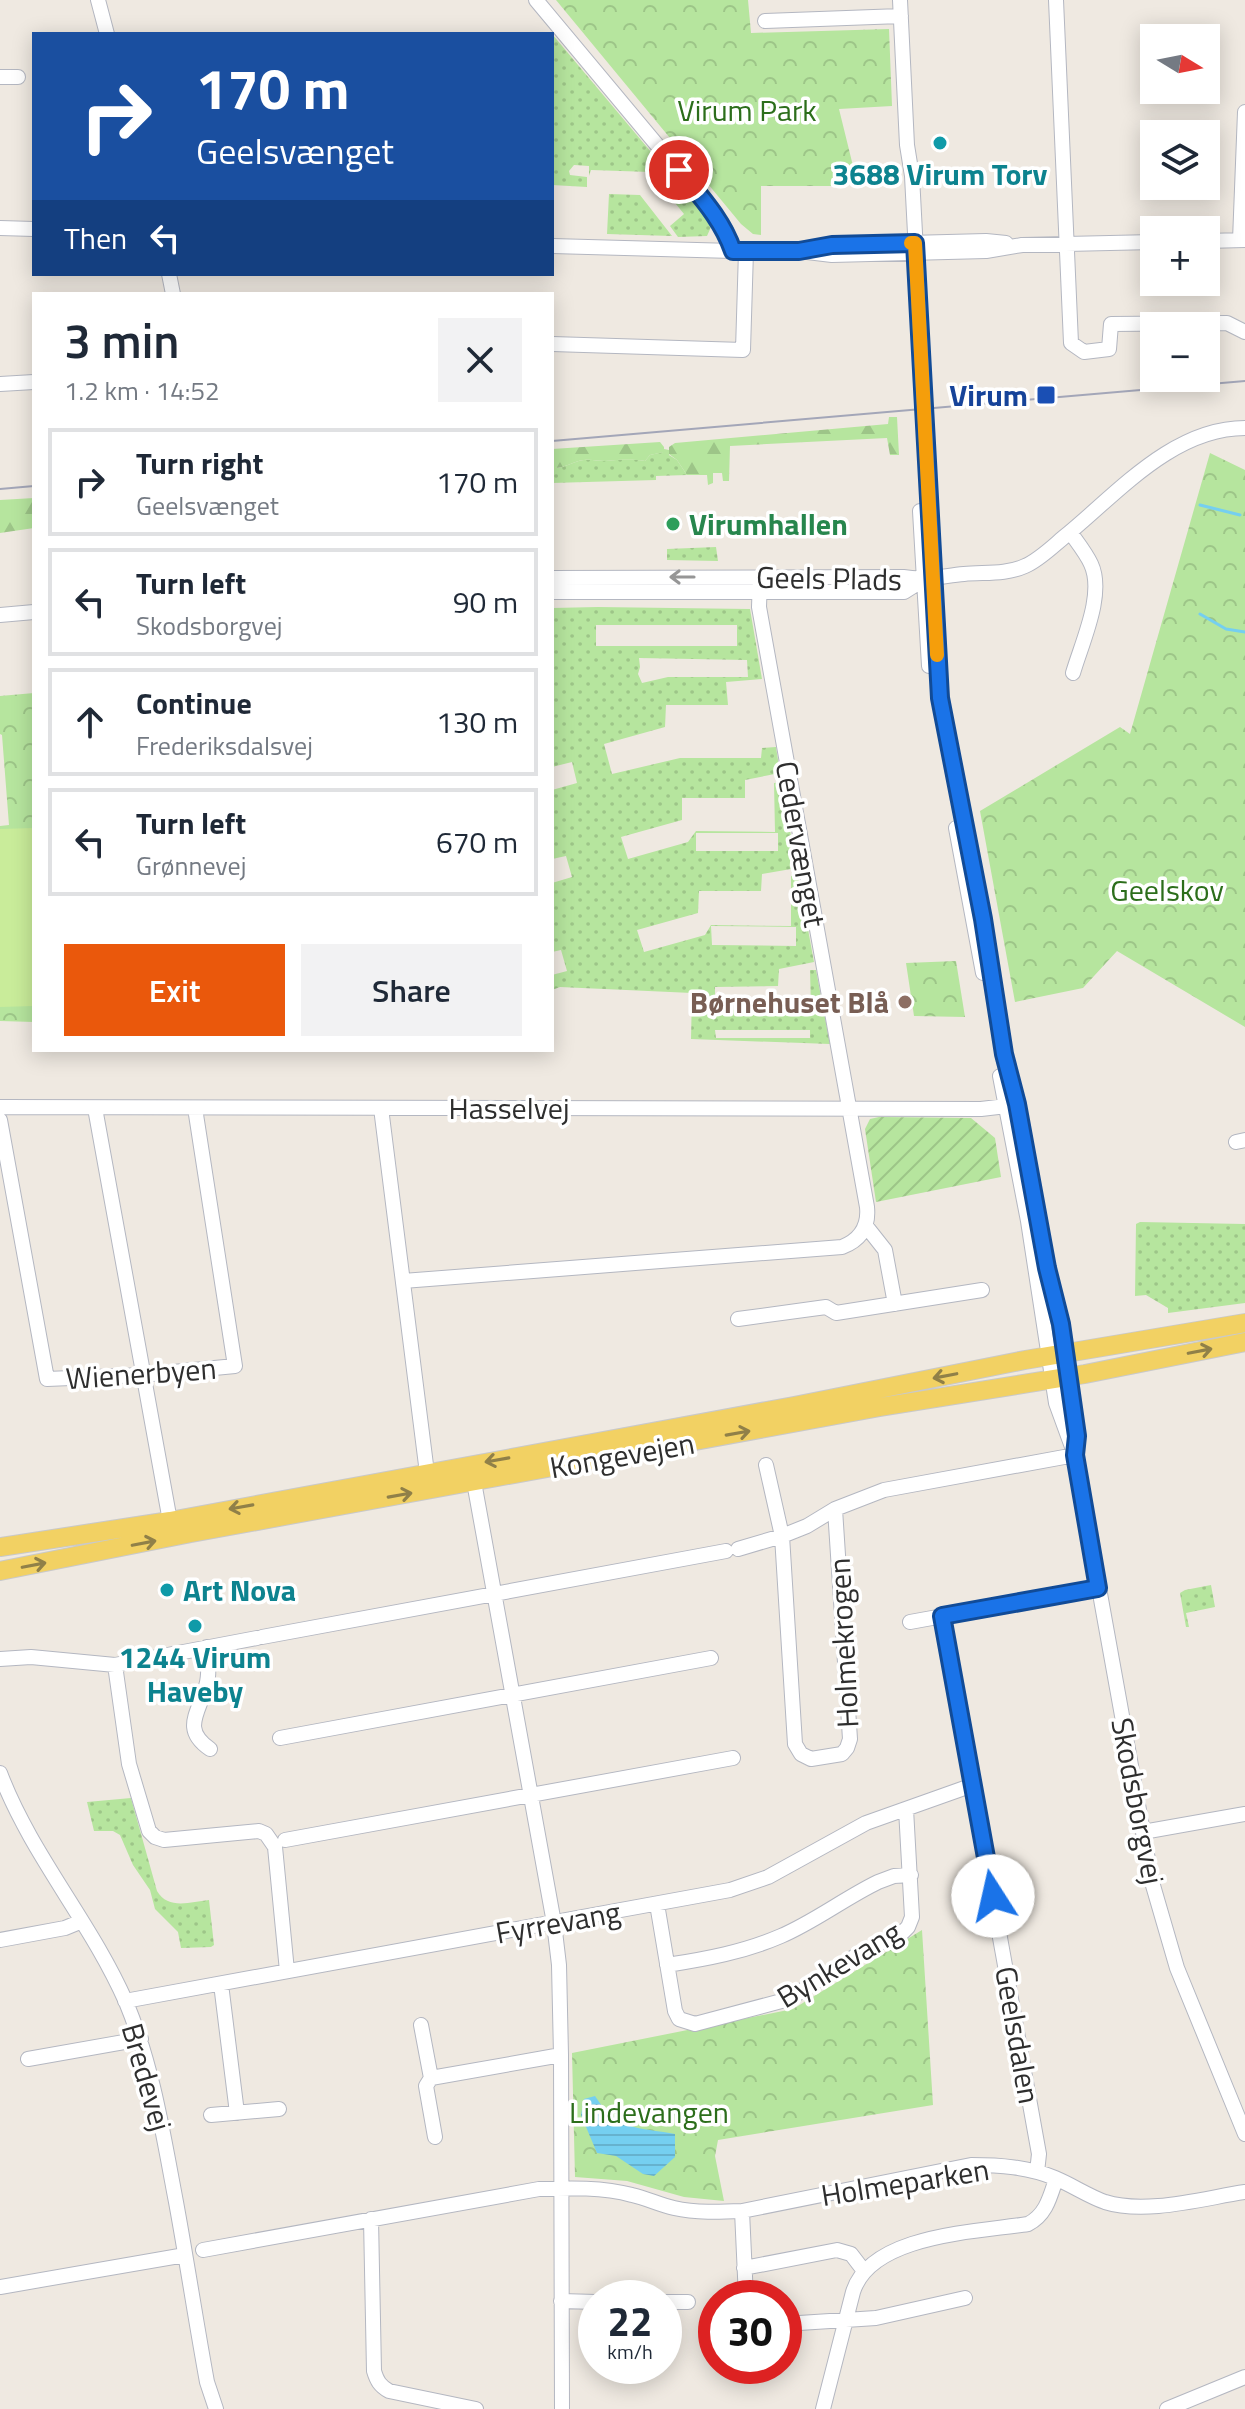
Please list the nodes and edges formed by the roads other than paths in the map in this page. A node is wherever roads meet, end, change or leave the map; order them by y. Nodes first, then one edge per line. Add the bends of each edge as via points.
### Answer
1 (98, 0) edge
2 (536, 0) edge
3 (900, 0) edge
4 (1056, 0) edge
5 (901, 16) junction
6 (765, 21) dead end
7 (106, 32) edge
8 (0, 77) edge
9 (18, 77) dead end
10 (1245, 112) edge
11 (0, 228) edge
12 (32, 229) edge
13 (1243, 240) edge
14 (1220, 241) edge
15 (1140, 242) edge
16 (1066, 244) junction
17 (554, 246) edge
18 (912, 248) junction
19 (739, 251) junction
20 (1245, 332) edge
21 (554, 344) edge
22 (32, 382) edge
23 (0, 384) edge
24 (1245, 428) edge
25 (1070, 532) junction
26 (554, 578) edge
27 (928, 579) junction
28 (759, 585) junction
29 (554, 592) edge
30 (32, 612) edge
31 (0, 615) edge
32 (1073, 673) dead end
33 (1012, 1105) junction
34 (0, 1107) edge
35 (95, 1108) junction
36 (195, 1108) junction
37 (381, 1108) junction
38 (849, 1109) junction
39 (0, 1120) edge
40 (866, 1226) junction
41 (403, 1281) junction
42 (982, 1290) dead end
43 (895, 1304) junction
44 (738, 1319) dead end
45 (1245, 1323) edge
46 (1245, 1342) edge
47 (1059, 1366) junction
48 (142, 1375) junction
49 (1075, 1455) junction
50 (766, 1465) dead end
51 (427, 1473) junction
52 (474, 1482) junction
53 (835, 1509) junction
54 (170, 1521) junction
55 (782, 1536) junction
56 (0, 1547) edge
57 (0, 1571) edge
58 (1098, 1588) junction
59 (494, 1594) junction
60 (942, 1616) junction
61 (910, 1622) dead end
62 (207, 1647) junction
63 (711, 1658) dead end
64 (0, 1659) edge
65 (115, 1665) junction
66 (513, 1695) junction
67 (280, 1738) dead end
68 (210, 1749) dead end
69 (733, 1758) dead end
70 (0, 1773) edge
71 (973, 1785) junction
72 (531, 1795) junction
73 (906, 1809) junction
74 (1245, 1814) edge
75 (1143, 1832) junction
76 (285, 1840) dead end
77 (911, 1875) junction
78 (657, 1904) junction
79 (82, 1921) junction
80 (554, 1923) junction
81 (0, 1940) edge
82 (667, 1965) junction
83 (287, 1971) junction
84 (221, 1984) junction
85 (125, 2001) junction
86 (421, 2025) dead end
87 (141, 2039) junction
88 (561, 2055) junction
89 (28, 2059) dead end
90 (431, 2078) junction
91 (279, 2109) dead end
92 (237, 2113) junction
93 (211, 2115) dead end
94 (1245, 2134) edge
95 (435, 2137) dead end
96 (1037, 2172) junction
97 (1056, 2179) junction
98 (560, 2188) junction
99 (1245, 2192) edge
100 (742, 2211) junction
101 (371, 2219) junction
102 (203, 2250) dead end
103 (185, 2255) junction
104 (744, 2268) junction
105 (864, 2271) junction
106 (745, 2280) edge
107 (0, 2287) edge
108 (965, 2298) dead end
109 (561, 2301) junction
110 (578, 2301) edge
111 (682, 2302) edge
112 (688, 2302) dead end
113 (847, 2320) junction
114 (802, 2323) edge
115 (1245, 2377) edge
116 (216, 2409) edge
117 (476, 2409) edge
118 (562, 2409) edge
119 (823, 2409) edge
120 (1167, 2409) edge

1 - 7 street
2 - 19 street via 718,218
3 - 5 street, Skodsborgvej
4 - 16 street
5 - 6 street
5 - 18 street, Skodsborgvej via 904,177
8 - 9 street
10 - 13 street
11 - 12 street
13 - 14 street
15 - 16 street
16 - 18 street via 986,251
16 - 20 street via 1069,336 1084,352 1109,349 1111,324 1227,323
17 - 19 street
18 - 19 street via 832,255
18 - 27 street, Skodsborgvej
19 - 21 street via 743,350
22 - 23 street
24 - 25 street, Geels Plads via 1212,433 1160,458
25 - 27 street, Geels Plads via 1024,567
25 - 32 street via 1096,578
28 -> 26 street, Geels Plads
27 - 28 street, Geels Plads
27 - 33 street, Skodsborgvej via 926,641 934,707
28 - 29 street, Geels Plads
28 - 38 street, Cedervænget
30 - 31 street
33 - 38 street, Hasselvej
33 - 47 street, Skodsborgvej
34 - 35 street, Hasselvej
35 - 36 street, Hasselvej
35 - 48 street
36 - 37 street, Hasselvej
36 - 48 street, Wienerbyen via 235,1366
37 - 38 street, Hasselvej
37 - 41 street
38 - 40 street, Cedervænget
39 - 48 street, Wienerbyen via 47,1379
40 - 41 street via 842,1247
40 - 43 street via 885,1250
41 - 51 street
42 - 43 street
43 - 44 street
45 - 47 main road, Kongevejen
47 -> 46 main road, Kongevejen
47 - 49 street, Skodsborgvej via 1060,1419
47 -> 51 main road, Kongevejen
52 -> 47 main road, Kongevejen via 931,1399
48 - 54 street
49 - 53 street, Holmekrogen via 884,1490
49 - 58 street, Skodsborgvej
50 - 55 street, Holmekrogen
51 -> 54 main road, Kongevejen
57 -> 52 main road, Kongevejen
52 - 59 street
53 - 55 street, Holmekrogen
53 - 55 street, Holmekrogen via 850,1739 842,1754 811,1759 795,1744
54 - 56 main road, Kongevejen
55 - 59 street, Holmekrogen
58 - 60 street
58 - 75 street, Skodsborgvej
59 - 62 street, Holmekrogen
59 - 66 street
60 - 61 street
60 - 71 street, Geelsdalen
62 - 65 street, Holmekrogen
62 - 68 street via 207,1685 193,1732
63 - 66 street
64 - 65 street, Holmekrogen
65 - 83 street via 129,1764 149,1831 164,1840 259,1831 271,1839
66 - 67 street
66 - 72 street
69 - 72 street
70 - 79 street, Bredevej via 31,1838
71 - 73 street, Fyrrevang
71 - 96 street, Geelsdalen via 1039,2154
72 - 76 street
72 - 80 street
73 - 77 street, Bynkevang
73 - 78 street, Fyrrevang via 844,1834 768,1877
74 - 75 street
75 - 94 street, Skodsborgvej via 1177,1968
77 - 82 street via 878,1882 752,1948
77 - 82 street, Bynkevang via 912,1917 903,1932 777,2004 687,2023 675,2011
78 - 80 street, Fyrrevang
78 - 82 street, Bynkevang
79 - 81 street
79 - 85 street, Bredevej
80 - 83 street, Fyrrevang
80 - 88 street
83 - 84 street, Fyrrevang
84 - 85 street, Fyrrevang
84 - 92 street
85 - 87 street, Bredevej
86 - 90 street
87 - 89 street
87 - 103 street, Bredevej
88 - 90 street
88 - 98 street
90 - 95 street via 426,2086
91 - 92 street
92 - 93 street
96 - 97 street, Holmeparken
96 - 100 street, Holmeparken via 971,2165
97 - 99 street, Holmeparken via 1105,2202 1128,2206
97 - 105 street via 1044,2212 1028,2224 923,2240
98 - 100 street, Holmeparken via 631,2194 687,2210
98 - 101 street, Holmeparken
98 - 109 street
100 - 104 street
101 - 102 street, Holmeparken
101 - 117 street via 377,2380 389,2391
103 - 107 street
103 - 116 street, Bredevej
104 - 105 street via 837,2250 851,2254
104 - 106 street
105 - 113 street
108 - 113 street
109 - 110 street
109 - 118 street
111 - 112 street
113 - 114 street
113 - 119 street
115 - 120 street

